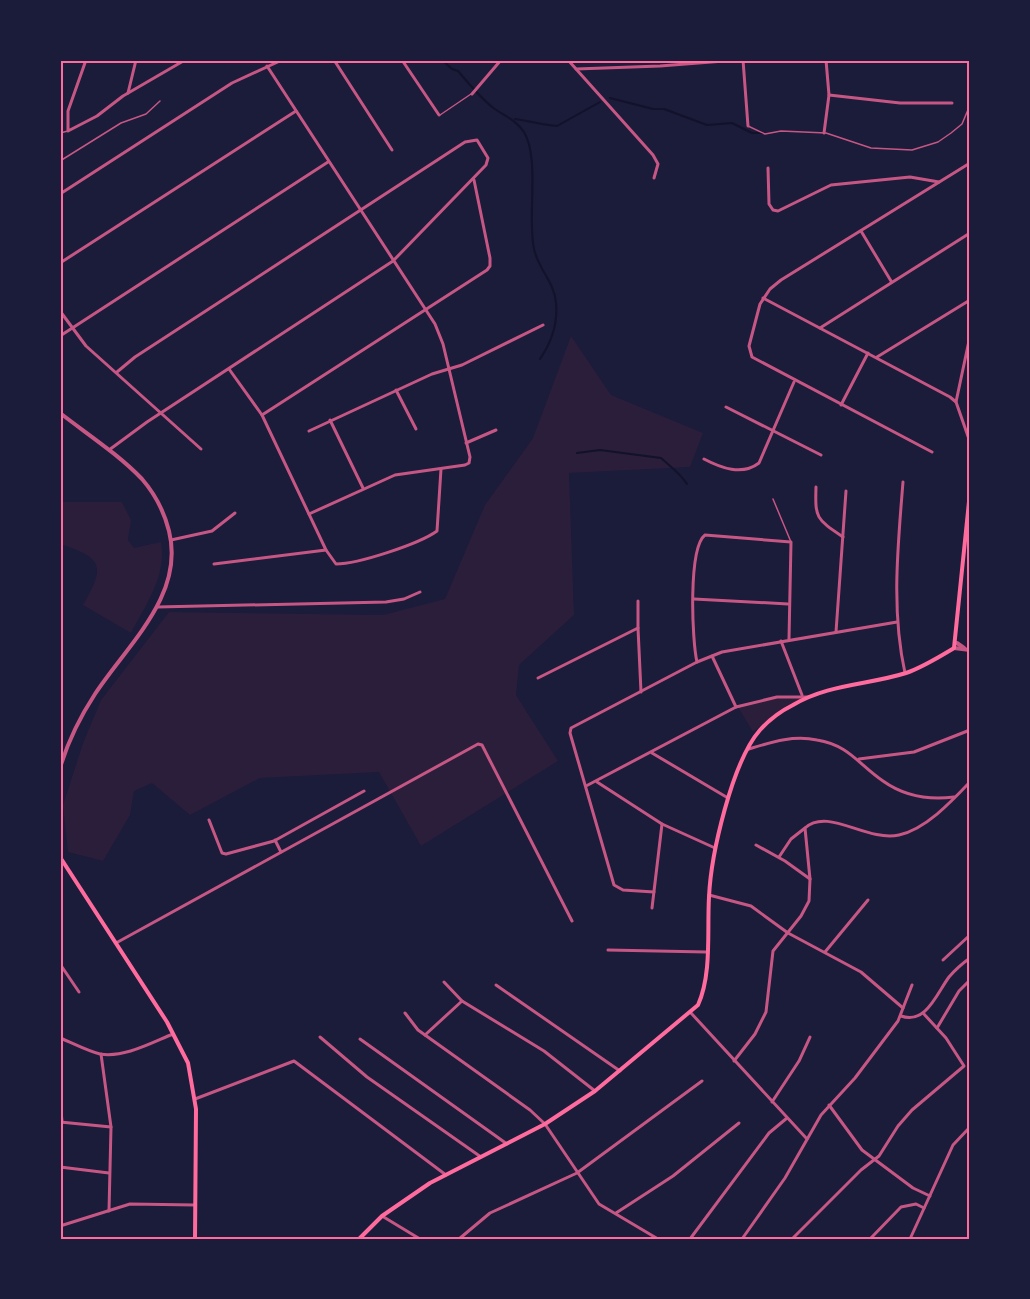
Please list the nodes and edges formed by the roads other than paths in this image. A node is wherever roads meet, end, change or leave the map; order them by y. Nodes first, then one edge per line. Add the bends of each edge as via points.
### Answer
1 (86, 60) edge
2 (136, 60) edge
3 (185, 60) edge
4 (282, 60) edge
5 (334, 60) edge
6 (402, 60) edge
7 (501, 60) edge
8 (568, 60) edge
9 (737, 60) edge
10 (743, 60) edge
11 (826, 60) edge
12 (910, 60) edge
13 (964, 60) edge
14 (267, 66) junction
15 (576, 69) junction
16 (128, 94) junction
17 (472, 94) joint
18 (829, 94) junction
19 (160, 101) dead end
20 (952, 103) dead end
21 (970, 105) edge
22 (296, 111) junction
23 (439, 115) joint
24 (748, 126) joint
25 (68, 131) junction
26 (60, 133) edge
27 (824, 133) junction
28 (392, 150) dead end
29 (60, 161) edge
30 (328, 162) junction
31 (970, 163) edge
32 (768, 168) dead end
33 (654, 178) dead end
34 (474, 179) junction
35 (940, 182) junction
36 (60, 194) edge
37 (361, 212) junction
38 (860, 230) junction
39 (970, 233) edge
40 (393, 261) junction
41 (60, 263) edge
42 (891, 281) junction
43 (763, 298) junction
44 (970, 300) edge
45 (426, 310) junction
46 (60, 311) edge
47 (543, 325) dead end
48 (71, 328) junction
49 (820, 328) junction
50 (60, 336) edge
51 (970, 336) edge
52 (868, 352) junction
53 (877, 357) junction
54 (449, 368) junction
55 (229, 369) junction
56 (117, 372) junction
57 (794, 381) junction
58 (396, 390) junction
59 (956, 402) junction
60 (842, 405) junction
61 (726, 407) dead end
62 (60, 413) edge
63 (162, 413) junction
64 (262, 415) junction
65 (330, 420) junction
66 (416, 429) dead end
67 (496, 430) dead end
68 (309, 431) dead end
69 (774, 433) junction
70 (970, 442) edge
71 (466, 443) junction
72 (201, 449) dead end
73 (109, 450) junction
74 (932, 452) dead end
75 (821, 456) dead end
76 (704, 459) dead end
77 (441, 469) junction
78 (903, 482) dead end
79 (816, 487) dead end
80 (363, 488) junction
81 (846, 491) dead end
82 (970, 492) edge
83 (773, 499) dead end
84 (235, 513) dead end
85 (309, 514) junction
86 (843, 537) junction
87 (171, 540) junction
88 (791, 542) junction
89 (326, 550) junction
90 (214, 564) dead end
91 (420, 592) dead end
92 (694, 600) junction
93 (638, 601) dead end
94 (789, 604) junction
95 (156, 607) junction
96 (897, 622) junction
97 (638, 628) junction
98 (836, 632) junction
99 (789, 639) junction
100 (781, 641) junction
101 (955, 645) junction
102 (968, 650) edge
103 (712, 656) junction
104 (697, 662) junction
105 (904, 673) junction
106 (538, 678) dead end
107 (641, 692) junction
108 (802, 695) junction
109 (809, 697) junction
110 (736, 707) junction
111 (970, 730) edge
112 (749, 748) junction
113 (651, 753) junction
114 (859, 759) junction
115 (60, 768) edge
116 (596, 781) junction
117 (970, 782) edge
118 (586, 786) junction
119 (364, 791) dead end
120 (956, 797) junction
121 (728, 798) junction
122 (209, 820) dead end
123 (662, 824) junction
124 (805, 828) junction
125 (275, 840) junction
126 (756, 845) dead end
127 (715, 848) junction
128 (281, 852) junction
129 (779, 857) junction
130 (60, 858) edge
131 (810, 879) junction
132 (654, 892) junction
133 (709, 895) junction
134 (868, 900) dead end
135 (652, 909) dead end
136 (572, 921) dead end
137 (788, 933) junction
138 (970, 935) edge
139 (116, 943) junction
140 (608, 950) dead end
141 (706, 952) junction
142 (824, 952) junction
143 (970, 957) edge
144 (943, 960) dead end
145 (60, 964) edge
146 (970, 980) edge
147 (444, 982) dead end
148 (496, 985) dead end
149 (912, 985) dead end
150 (78, 992) dead end
151 (462, 1000) junction
152 (903, 1008) junction
153 (405, 1013) dead end
154 (691, 1013) junction
155 (923, 1013) junction
156 (901, 1016) junction
157 (937, 1028) junction
158 (174, 1033) junction
159 (425, 1035) junction
160 (810, 1037) dead end
161 (60, 1038) edge
162 (320, 1038) dead end
163 (360, 1039) dead end
164 (101, 1054) junction
165 (735, 1061) junction
166 (620, 1071) junction
167 (702, 1081) dead end
168 (595, 1091) junction
169 (60, 1097) edge
170 (195, 1099) junction
171 (772, 1102) junction
172 (829, 1105) junction
173 (787, 1118) junction
174 (61, 1122) edge
175 (739, 1123) dead end
176 (545, 1124) junction
177 (111, 1127) junction
178 (970, 1127) edge
179 (807, 1139) junction
180 (507, 1144) junction
181 (481, 1157) junction
182 (874, 1159) junction
183 (60, 1167) edge
184 (109, 1173) junction
185 (577, 1173) junction
186 (446, 1174) junction
187 (930, 1196) junction
188 (196, 1205) junction
189 (924, 1208) junction
190 (109, 1211) junction
191 (616, 1213) junction
192 (382, 1216) junction
193 (60, 1226) edge
194 (195, 1239) edge
195 (359, 1239) edge
196 (420, 1239) edge
197 (459, 1239) edge
198 (590, 1239) edge
199 (610, 1239) edge
200 (658, 1239) edge
201 (690, 1239) edge
202 (742, 1239) edge
203 (792, 1239) edge
204 (870, 1239) edge
205 (910, 1239) edge

1 - 25 street via 68,111
2 - 16 street
3 - 16 street
4 - 14 street
5 - 28 street
6 - 23 street
7 - 17 street
8 - 15 street
9 - 15 street
10 - 24 street
11 - 18 street
12 - 13 street
14 - 22 street
14 - 36 street via 232,83
15 - 33 street via 653,155 658,165
16 - 25 street
17 - 23 lane
18 - 20 street via 900,104
18 - 27 street
19 - 29 lane via 146,114 121,123
21 - 27 lane via 962,124 951,133 938,142 912,150 874,149
22 - 30 street
22 - 41 street
24 - 27 lane via 765,134 781,130
25 - 26 lane
30 - 37 street
30 - 48 street
31 - 35 street
32 - 35 street via 769,204 778,211 831,185 910,177
34 - 37 street via 488,158 474,139
34 - 40 street
34 - 45 street via 490,266
35 - 38 street
37 - 40 street
37 - 56 street
38 - 42 street
38 - 43 street via 790,273
39 - 42 street
40 - 45 street
40 - 55 street
42 - 49 street
43 - 49 street
43 - 57 street via 750,354
44 - 53 street
45 - 54 street via 441,336
45 - 64 street
46 - 48 street
47 - 54 street
48 - 50 street
48 - 56 street
49 - 52 street
51 - 59 street
52 - 53 street
52 - 60 street
53 - 59 street
54 - 58 street
54 - 71 street
55 - 63 street
55 - 64 street
56 - 63 street
57 - 60 street
57 - 69 street
58 - 65 street
58 - 66 street
59 - 70 street
60 - 74 street
61 - 69 street
62 - 73 street
63 - 72 street
63 - 73 street
64 - 85 street
65 - 68 street
65 - 80 street
67 - 71 street
69 - 75 street
69 - 76 street via 753,468 724,468
71 - 77 street via 470,462
73 - 87 street via 148,487 165,515
77 - 80 street via 403,473
77 - 89 street via 438,529 433,533 392,550 340,564 334,563
78 - 96 street
79 - 86 street via 816,515
80 - 85 street
81 - 86 street
82 - 101 main road
83 - 88 lane
84 - 87 street via 212,531
85 - 89 street
86 - 98 street
87 - 95 street via 171,574
88 - 92 street via 702,537 697,549
88 - 94 street
89 - 90 street
91 - 95 street via 386,602
92 - 94 street
92 - 104 street
93 - 97 street
94 - 99 street
95 - 115 street via 83,712
96 - 98 street
96 - 105 street
97 - 106 street
97 - 107 street
98 - 99 street
99 - 100 street
100 - 103 street
100 - 108 street
101 - 102 street
101 - 105 main road
103 - 104 street
103 - 110 street
104 - 107 street
105 - 109 main road
107 - 118 street via 570,730
108 - 109 street
108 - 110 street
109 - 112 main road via 773,718 759,730
110 - 113 street
111 - 114 street via 914,752
112 - 114 street via 809,739 825,741
112 - 121 main road
113 - 116 street
113 - 121 street
114 - 120 street via 884,782 902,791
116 - 118 street
116 - 123 street
117 - 120 street
118 - 132 street via 614,885
119 - 125 street
120 - 124 street via 902,835 870,835 822,819
121 - 127 main road
122 - 125 street via 222,853
123 - 127 street
123 - 132 street
124 - 129 street via 791,839
124 - 131 street
125 - 128 street
126 - 129 street
127 - 133 main road
128 - 136 street via 481,744
128 - 139 street
129 - 131 street
130 - 139 main road
131 - 137 street via 806,910
132 - 135 street
133 - 137 street via 751,906
133 - 141 main road
134 - 142 street
137 - 142 street
137 - 165 street via 772,955 762,1024
138 - 144 street
139 - 158 main road
140 - 141 street
141 - 154 main road via 702,998
142 - 152 street via 861,972
143 - 155 street via 949,977
145 - 150 street
146 - 157 street
147 - 151 street
148 - 166 street
149 - 152 street
151 - 159 street
151 - 168 street via 544,1051
152 - 156 street
153 - 159 street
154 - 165 street
154 - 166 main road
155 - 156 street
155 - 157 street
156 - 172 street via 855,1078
157 - 182 street via 965,1064 912,1110
158 - 164 street via 128,1051
158 - 170 main road via 188,1063
159 - 176 street
160 - 171 street
161 - 164 street
162 - 181 street via 367,1077
163 - 180 street
164 - 177 street
165 - 171 street
166 - 168 main road
167 - 185 street
168 - 176 main road
169 - 174 street
170 - 186 street via 294,1061
170 - 188 main road
171 - 173 street
172 - 179 street
172 - 182 street via 862,1150
173 - 179 street
173 - 201 street via 769,1133
174 - 177 street
175 - 191 street via 673,1176
176 - 180 main road
176 - 185 street
177 - 184 street
178 - 187 street via 953,1145
179 - 202 street
180 - 181 main road
181 - 186 main road
182 - 187 street
182 - 203 street
183 - 184 street
184 - 190 street
185 - 191 street via 599,1204
185 - 197 street via 490,1213
186 - 192 main road
187 - 189 street
188 - 190 street via 145,1203
188 - 194 main road
189 - 204 street via 916,1204 901,1207
189 - 205 street
190 - 193 street
191 - 200 street
192 - 195 main road
192 - 196 street
198 - 199 street

